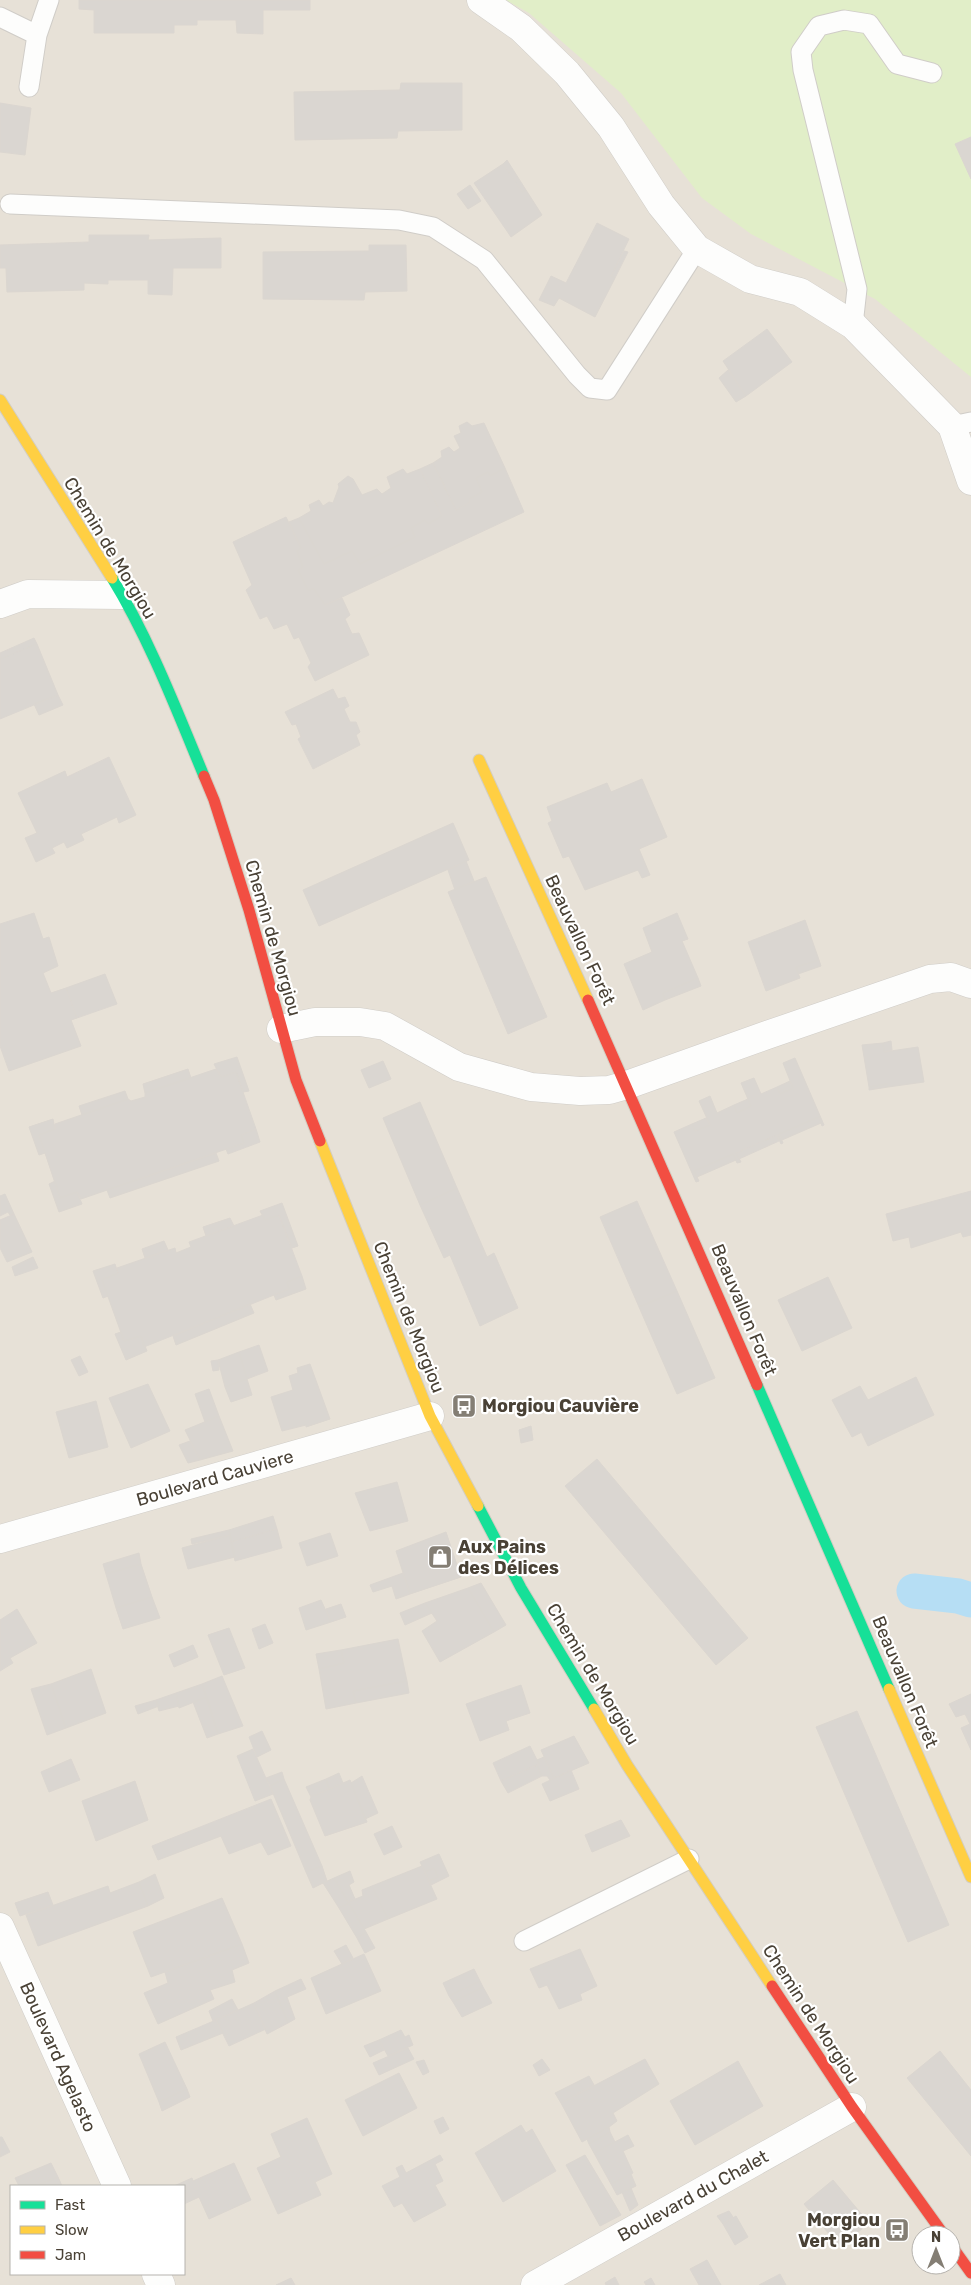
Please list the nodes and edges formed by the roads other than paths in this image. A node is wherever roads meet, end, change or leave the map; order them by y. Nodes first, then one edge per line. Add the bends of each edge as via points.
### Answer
1 (49, 0) edge
2 (481, 0) edge
3 (0, 18) edge
4 (37, 35) junction
5 (932, 73) dead end
6 (29, 87) dead end
7 (10, 204) dead end
8 (697, 249) junction
9 (853, 324) junction
10 (0, 400) edge
11 (961, 424) edge
12 (971, 481) edge
13 (122, 596) junction
14 (0, 604) edge
15 (478, 760) dead end
16 (971, 984) edge
17 (281, 1029) junction
18 (627, 1086) junction
19 (430, 1416) junction
20 (0, 1539) edge
21 (689, 1859) junction
22 (971, 1877) edge
23 (0, 1927) edge
24 (524, 1941) dead end
25 (852, 2107) junction
26 (117, 2185) edge
27 (937, 2225) edge
28 (961, 2259) edge
29 (971, 2273) edge
30 (535, 2285) edge

1 - 4 lane
2 - 8 street via 521,28 567,73 611,128 660,205
3 - 4 lane
4 - 6 lane
5 - 9 lane via 897,64 869,24 844,20 819,26 801,52 857,289
7 - 8 lane via 399,220 433,227 484,260 577,375 590,388 607,390
8 - 9 street via 750,279 800,292
9 - 11 street
10 - 13 street, Chemin de Morgiou
11 - 12 street
13 - 14 street via 28,594
13 - 17 street, Chemin de Morgiou via 172,699 214,800 250,910
15 - 18 street, Beauvallon Forêt
16 - 18 street via 951,977 930,979
17 - 18 street via 315,1022 360,1022 385,1026 459,1067 531,1087 580,1091
17 - 19 street, Chemin de Morgiou via 299,1089
18 - 22 street, Beauvallon Forêt
19 - 20 street, Boulevard Cauviere
19 - 21 street, Chemin de Morgiou via 522,1588 627,1764
21 - 24 lane
21 - 25 street, Chemin de Morgiou
23 - 26 street, Boulevard Agelasto
25 - 27 street, Chemin de Morgiou
25 - 30 street, Boulevard du Chalet
28 - 29 street

